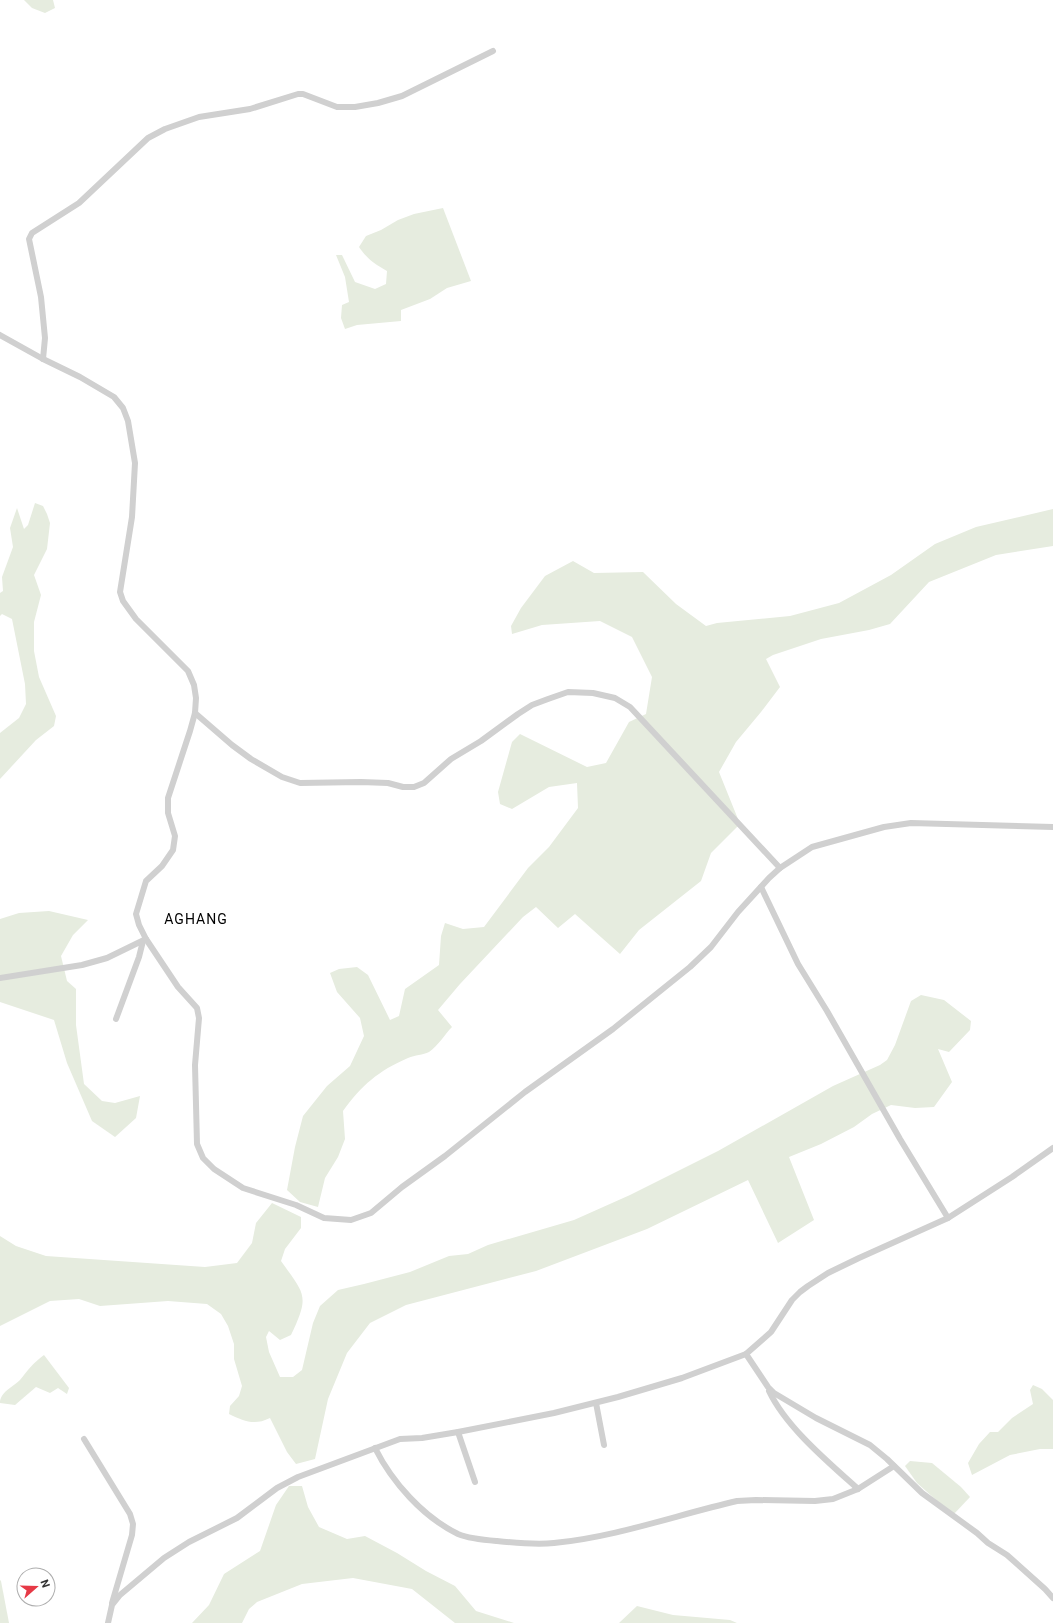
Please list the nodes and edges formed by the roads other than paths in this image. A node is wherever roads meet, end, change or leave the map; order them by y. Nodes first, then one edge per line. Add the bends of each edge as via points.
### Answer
1 (493, 51) dead end
2 (0, 335) edge
3 (43, 359) junction
4 (195, 713) junction
5 (1053, 827) edge
6 (780, 868) junction
7 (760, 887) junction
8 (145, 940) junction
9 (0, 978) edge
10 (116, 1019) dead end
11 (1053, 1148) edge
12 (948, 1218) junction
13 (746, 1354) junction
14 (768, 1387) junction
15 (596, 1403) junction
16 (458, 1432) junction
17 (84, 1439) dead end
18 (604, 1445) dead end
19 (375, 1448) junction
20 (894, 1466) junction
21 (475, 1482) dead end
22 (858, 1489) junction
23 (1053, 1598) edge
24 (112, 1605) junction
25 (108, 1623) edge

1 - 3 street via 402,96 378,104 337,107 298,94 256,107 199,117 148,138 79,203 32,234 29,239 41,298 45,338
2 - 3 street
3 - 4 street via 114,397 123,408 128,421 135,463 132,517 120,592 122,600 136,619 188,671 194,685
4 - 6 street via 251,759 282,777 312,784 360,782 414,787 424,783 451,759 532,706 568,692 593,693 614,698 630,707
4 - 8 street via 168,798 168,813 176,836 172,850 162,866 146,881 136,914
5 - 6 street via 911,823 884,827 812,847
6 - 7 street
7 - 8 street via 711,947 644,1004 525,1092 372,1213 351,1220 324,1218 296,1205 243,1188 214,1169 203,1158 198,1144 195,1065 199,1018 197,1008 178,987
7 - 12 street via 798,964
8 - 9 street via 107,958 82,965
8 - 10 street
11 - 12 street
12 - 13 street via 828,1273 808,1286 792,1300 771,1332
13 - 14 street
13 - 15 street via 682,1378
14 - 20 street via 787,1402 870,1445
14 - 22 street via 790,1424
15 - 16 street
15 - 18 street
16 - 19 street via 400,1439
16 - 21 street
17 - 24 street via 126,1505 133,1524
19 - 22 street via 382,1463 407,1493 444,1526 475,1539 517,1544 554,1543 605,1535 737,1501 815,1501 833,1499
19 - 24 street via 298,1477 277,1488 237,1518 189,1542 164,1558 130,1586
20 - 22 street
20 - 23 street via 933,1502 1007,1555
24 - 25 street

